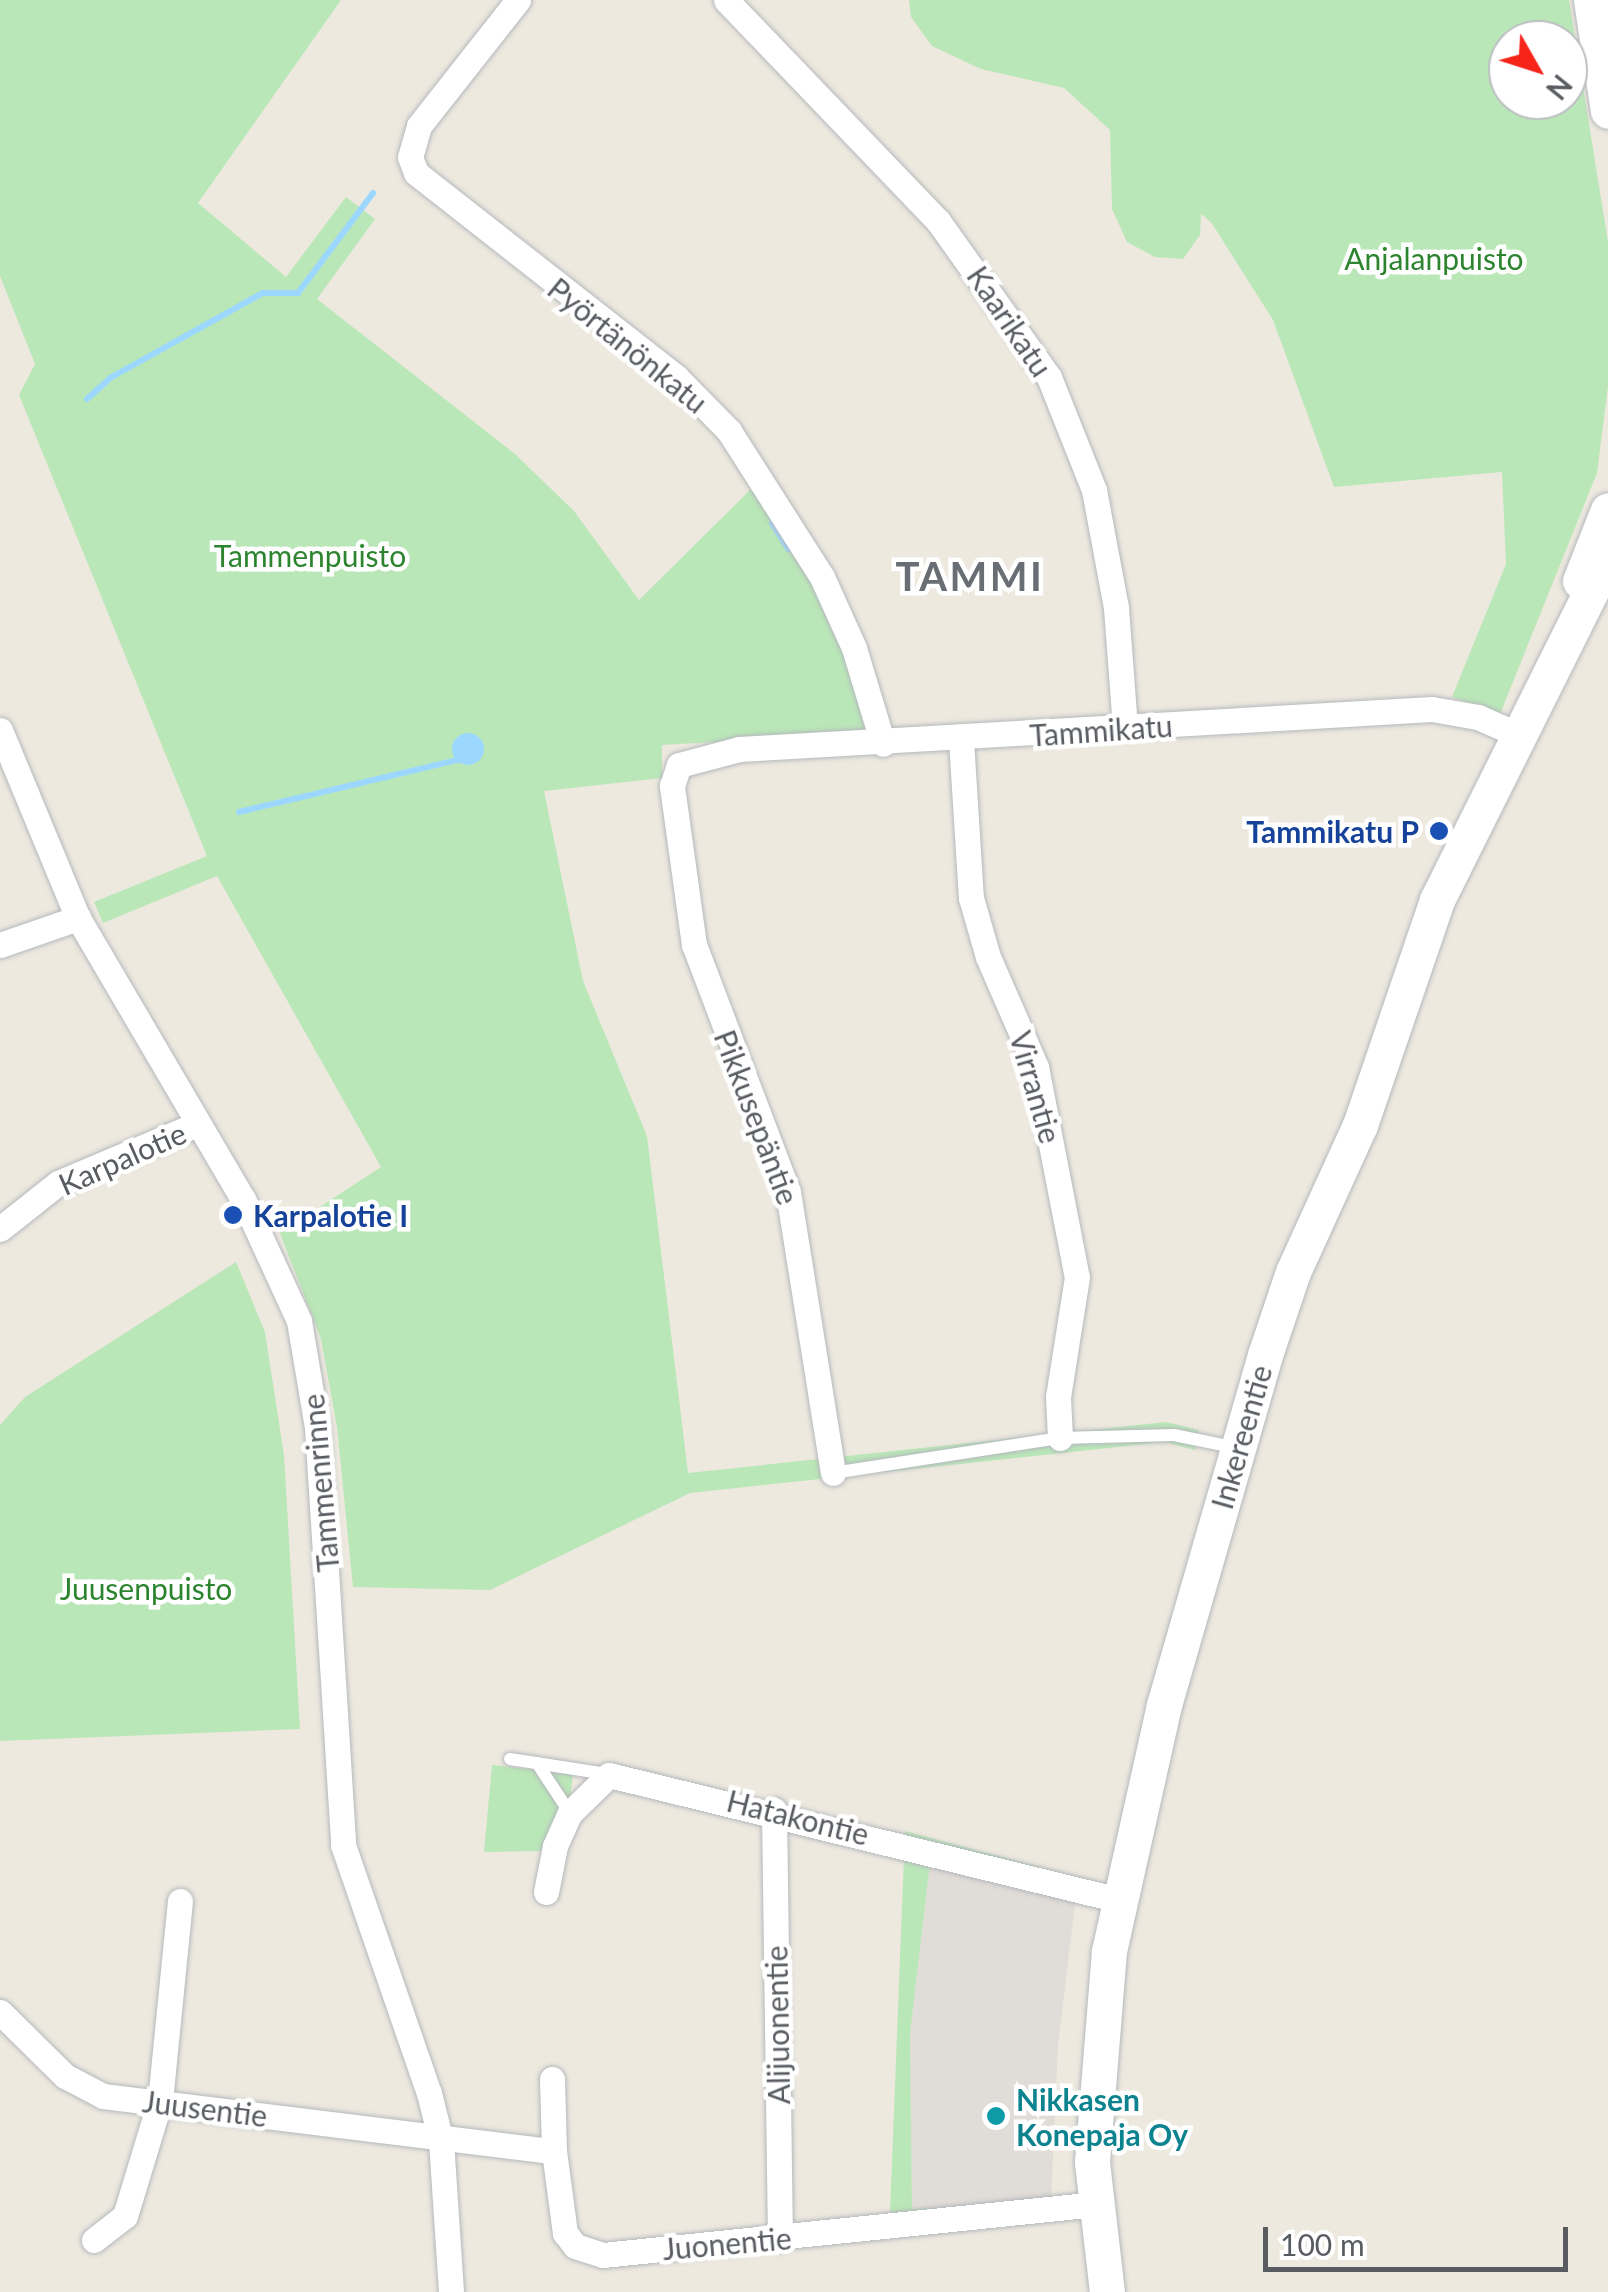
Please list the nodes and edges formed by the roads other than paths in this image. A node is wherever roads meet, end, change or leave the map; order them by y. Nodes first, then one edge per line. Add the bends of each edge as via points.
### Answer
1 (518, 0) edge
2 (726, 0) edge
3 (1591, 0) edge
4 (1608, 111) edge
5 (1608, 510) edge
6 (1608, 557) edge
7 (1571, 631) junction
8 (1125, 727) junction
9 (0, 730) edge
10 (1521, 736) junction
11 (962, 740) junction
12 (883, 744) junction
13 (679, 765) joint
14 (78, 918) junction
15 (0, 945) edge
16 (198, 1124) junction
17 (0, 1229) edge
18 (1060, 1438) junction
19 (1239, 1448) junction
20 (833, 1473) joint
21 (510, 1759) dead end
22 (536, 1763) junction
23 (609, 1774) junction
24 (774, 1810) junction
25 (570, 1813) junction
26 (546, 1892) dead end
27 (180, 1900) dead end
28 (1119, 1900) junction
29 (0, 2012) edge
30 (552, 2079) dead end
31 (160, 2101) junction
32 (440, 2141) junction
33 (554, 2151) junction
34 (1094, 2204) junction
35 (780, 2239) junction
36 (94, 2240) dead end
37 (451, 2292) edge
38 (1107, 2292) edge

1 - 12 street, Pyörtänönkatu via 419,126 410,156 416,173 676,377 729,432 822,577 854,648
2 - 8 street, Kaarikatu via 938,221 1049,377 1078,438 1098,506 1116,608
3 - 4 street
5 - 7 street, Inkereentie via 1585,563
6 - 7 street, Inkereentie
7 - 10 street, Inkereentie
8 - 10 street, Tammikatu via 1432,709 1478,717
8 - 11 street, Tammikatu
9 - 14 street, Tammenrinne
10 - 19 street, Inkereentie via 1430,919 1360,1126 1278,1313
11 - 12 street, Tammikatu
11 - 18 street, Virrantie via 971,898 988,957 1036,1066 1077,1277 1058,1397
12 - 13 street, Tammikatu via 739,749
13 - 20 street, Pikkusepäntie via 672,786 694,945 788,1192
14 - 15 street
14 - 16 street, Tammenrinne
16 - 17 street, Karpalotie via 58,1183
16 - 32 street, Tammenrinne via 269,1247 299,1321 318,1427 343,1846 412,2034
18 - 19 lane via 1174,1436
18 - 20 lane
19 - 28 street, Inkereentie via 1164,1705
21 - 22 lane
22 - 23 lane
22 - 25 lane
23 - 24 street, Hatakontie
23 - 25 street
24 - 28 street, Hatakontie
24 - 35 street, Alijuonentie
25 - 26 street via 554,1846
27 - 31 street
28 - 34 street, Inkereentie via 1098,2051
29 - 31 street, Juusentie via 78,2086 103,2096
30 - 33 street
31 - 32 street, Juusentie
31 - 36 street via 124,2216
32 - 33 street
32 - 37 street, Tammenrinne
33 - 35 street, Juonentie via 565,2234 586,2252
34 - 35 street, Juonentie
34 - 38 street, Inkereentie

